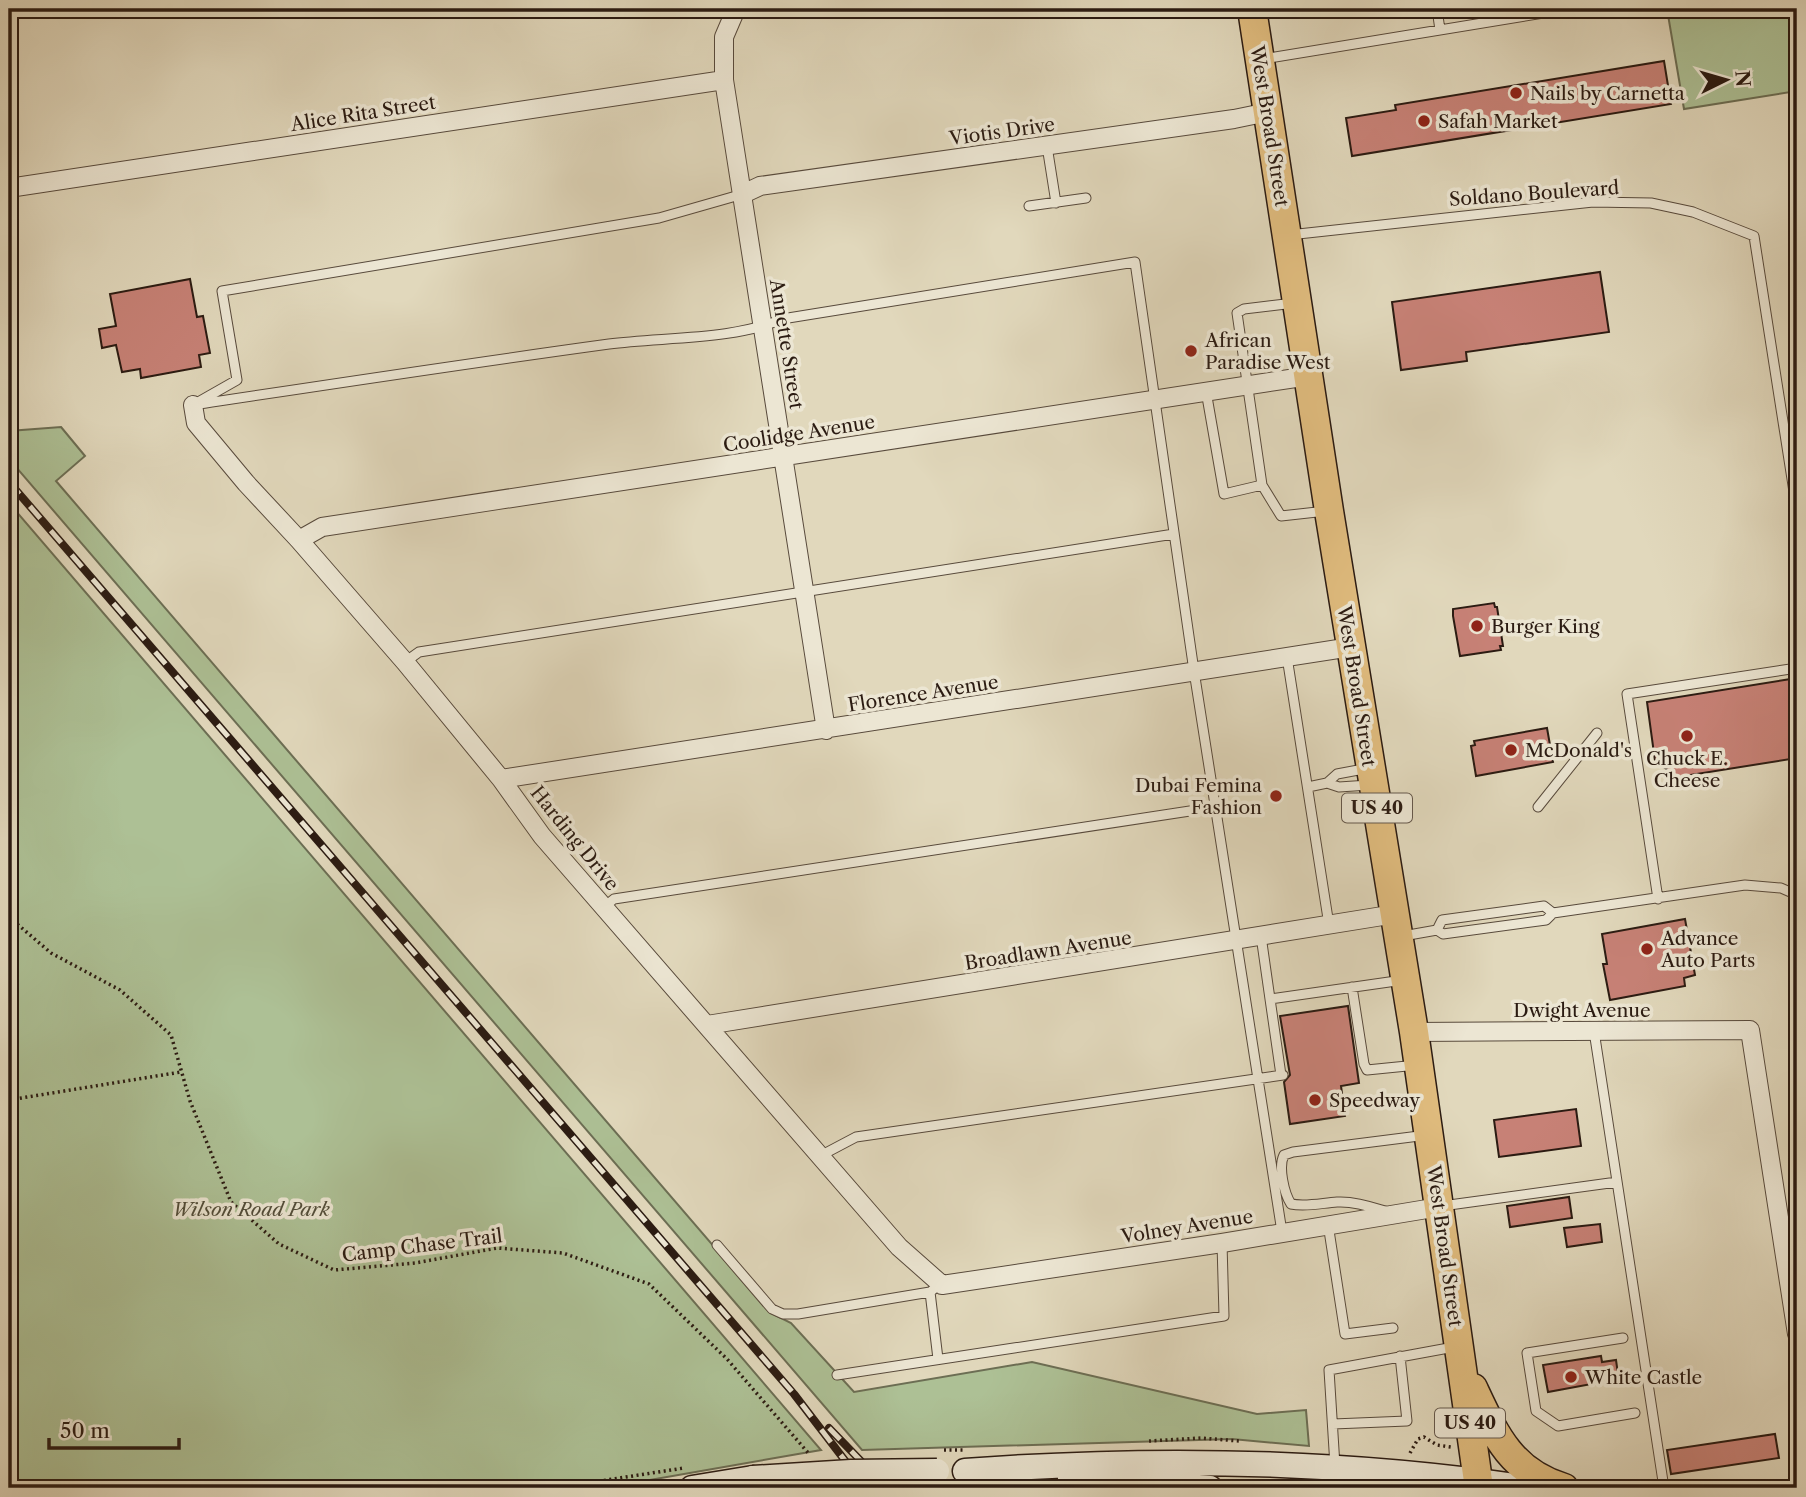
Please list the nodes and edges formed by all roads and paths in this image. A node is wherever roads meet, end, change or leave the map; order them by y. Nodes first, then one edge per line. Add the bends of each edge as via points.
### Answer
1 (736, 9) edge
2 (1252, 9) edge
3 (1437, 9) edge
4 (1568, 9) edge
5 (1440, 30) junction
6 (1260, 60) junction
7 (724, 80) junction
8 (1268, 112) junction
9 (1047, 146) junction
10 (9, 188) edge
11 (743, 194) junction
12 (1086, 198) dead end
13 (1056, 203) junction
14 (1029, 206) dead end
15 (1286, 235) junction
16 (1297, 303) junction
17 (763, 327) junction
18 (1308, 376) junction
19 (1246, 385) junction
20 (1206, 391) junction
21 (1154, 399) junction
22 (193, 405) junction
23 (783, 456) junction
24 (1262, 485) junction
25 (1329, 511) junction
26 (1797, 511) edge
27 (1174, 534) junction
28 (299, 540) junction
29 (804, 592) junction
30 (1351, 647) junction
31 (1287, 657) junction
32 (405, 662) junction
33 (1797, 668) edge
34 (1194, 671) junction
35 (826, 730) junction
36 (1597, 733) dead end
37 (1372, 776) junction
38 (501, 779) junction
39 (1327, 783) junction
40 (1308, 786) junction
41 (1216, 807) junction
42 (1538, 807) dead end
43 (1797, 894) edge
44 (1658, 899) junction
45 (604, 907) junction
46 (1553, 913) junction
47 (9, 917) edge
48 (1329, 925) junction
49 (1397, 925) junction
50 (1437, 930) junction
51 (1261, 936) junction
52 (1237, 940) junction
53 (1405, 979) junction
54 (1352, 987) junction
55 (1270, 999) junction
56 (707, 1025) junction
57 (1594, 1031) junction
58 (1414, 1032) junction
59 (1419, 1065) junction
60 (181, 1072) junction
61 (1258, 1078) junction
62 (9, 1100) edge
63 (1429, 1135) junction
64 (820, 1156) junction
65 (1617, 1182) junction
66 (1439, 1207) junction
67 (1394, 1214) junction
68 (1328, 1224) junction
69 (1282, 1232) junction
70 (1222, 1243) junction
71 (717, 1245) dead end
72 (936, 1288) junction
73 (1393, 1328) dead end
74 (1797, 1334) edge
75 (1623, 1338) dead end
76 (1461, 1355) junction
77 (1400, 1356) junction
78 (939, 1359) junction
79 (837, 1375) dead end
80 (1635, 1413) dead end
81 (1333, 1424) junction
82 (815, 1461) dead end
83 (1335, 1466) junction
84 (965, 1471) junction
85 (687, 1478) edge
86 (1478, 1484) edge
87 (555, 1488) edge
88 (1210, 1488) edge
89 (1528, 1488) edge
90 (1564, 1488) edge
91 (1664, 1488) edge

1 - 7 street, Annette Street via 724,37
2 - 6 main road, West Broad Street / US 40
3 - 5 lane
4 - 5 lane
5 - 6 lane
6 - 8 main road, West Broad Street / US 40
7 - 10 street, Alice Rita Street
7 - 11 street, Annette Street
8 - 9 street, Viotis Drive
8 - 15 main road, West Broad Street / US 40
9 - 11 street, Viotis Drive via 761,186
9 - 13 lane
11 - 17 street, Annette Street
11 - 22 lane via 659,218 222,291 237,380
12 - 13 lane
13 - 14 lane
15 - 16 main road, West Broad Street / US 40
15 - 26 lane, Soldano Boulevard via 1592,202 1651,203 1754,236
16 - 18 main road, West Broad Street / US 40
16 - 19 lane via 1237,313
17 - 21 lane via 782,319 1135,262
17 - 22 lane via 610,344
17 - 23 street, Annette Street
18 - 19 street, Coolidge Avenue
18 - 25 main road, West Broad Street / US 40
19 - 20 street, Coolidge Avenue
19 - 24 lane
20 - 21 street, Coolidge Avenue
20 - 24 lane via 1224,494
21 - 23 street, Coolidge Avenue
21 - 27 lane
22 - 28 street, Harding Drive via 196,423
23 - 28 street, Coolidge Avenue via 322,527
23 - 29 street, Annette Street
24 - 25 lane via 1281,516
25 - 30 main road, West Broad Street / US 40
27 - 29 lane
27 - 34 lane
28 - 32 street, Harding Drive
29 - 32 lane via 419,652
29 - 35 street, Annette Street
30 - 31 street, Florence Avenue
30 - 37 main road, West Broad Street / US 40
31 - 34 street, Florence Avenue
31 - 40 lane
32 - 38 street, Harding Drive
33 - 44 lane via 1627,694
34 - 35 street, Florence Avenue
34 - 41 lane
35 - 38 street, Florence Avenue
36 - 42 lane
37 - 39 lane via 1339,787
37 - 39 lane via 1337,774
37 - 49 main road, West Broad Street / US 40
38 - 45 street, Harding Drive via 542,836
39 - 40 lane
40 - 48 lane
41 - 45 lane via 614,900
41 - 52 lane
43 - 44 lane via 1745,885
44 - 46 lane
45 - 56 street, Harding Drive
46 - 50 lane via 1546,920 1533,922 1443,934
46 - 50 lane via 1544,906 1442,920
47 - 60 path, Camp Chase Trail via 51,953 120,990 171,1035
48 - 49 street, Broadlawn Avenue
48 - 51 street, Broadlawn Avenue
49 - 50 lane
49 - 53 main road, West Broad Street / US 40
51 - 52 street, Broadlawn Avenue
51 - 55 lane
52 - 56 street, Broadlawn Avenue
52 - 61 lane
53 - 54 lane
53 - 58 main road, West Broad Street / US 40
54 - 55 lane
54 - 59 lane via 1360,1065 1374,1071
55 - 61 lane via 1282,1075
56 - 64 street, Harding Drive
57 - 58 street, Dwight Avenue
57 - 65 lane
57 - 74 street, Dwight Avenue via 1750,1030
58 - 59 main road, West Broad Street / US 40
59 - 63 main road, West Broad Street / US 40
60 - 62 path
60 - 82 path, Camp Chase Trail via 231,1202 279,1244 334,1270 415,1263 497,1248 563,1253 649,1284 727,1359
61 - 64 lane via 856,1137
61 - 69 lane
63 - 66 main road, West Broad Street / US 40
63 - 67 lane via 1305,1151 1284,1155 1281,1161 1291,1204 1340,1202
64 - 72 street, Harding Drive
65 - 66 lane
65 - 91 lane
66 - 67 street, Volney Avenue
66 - 76 main road, West Broad Street / US 40
67 - 68 street, Volney Avenue
68 - 69 street, Volney Avenue
68 - 73 lane via 1345,1334
69 - 70 street, Volney Avenue
70 - 72 street, Volney Avenue
70 - 78 lane via 1224,1316
71 - 72 lane via 772,1309 783,1314
72 - 78 lane
75 - 80 lane via 1527,1353 1536,1411 1558,1426
76 - 77 lane
76 - 86 main road, West Broad Street / US 40
76 - 90 main road via 1495,1435 1523,1468
77 - 81 lane via 1329,1370
77 - 81 lane via 1407,1421
78 - 79 lane
81 - 83 lane
83 - 84 main road via 1146,1462
83 - 86 main road
84 - 85 main road, bridge
84 - 88 main road
85 - 87 path
86 - 89 main road

